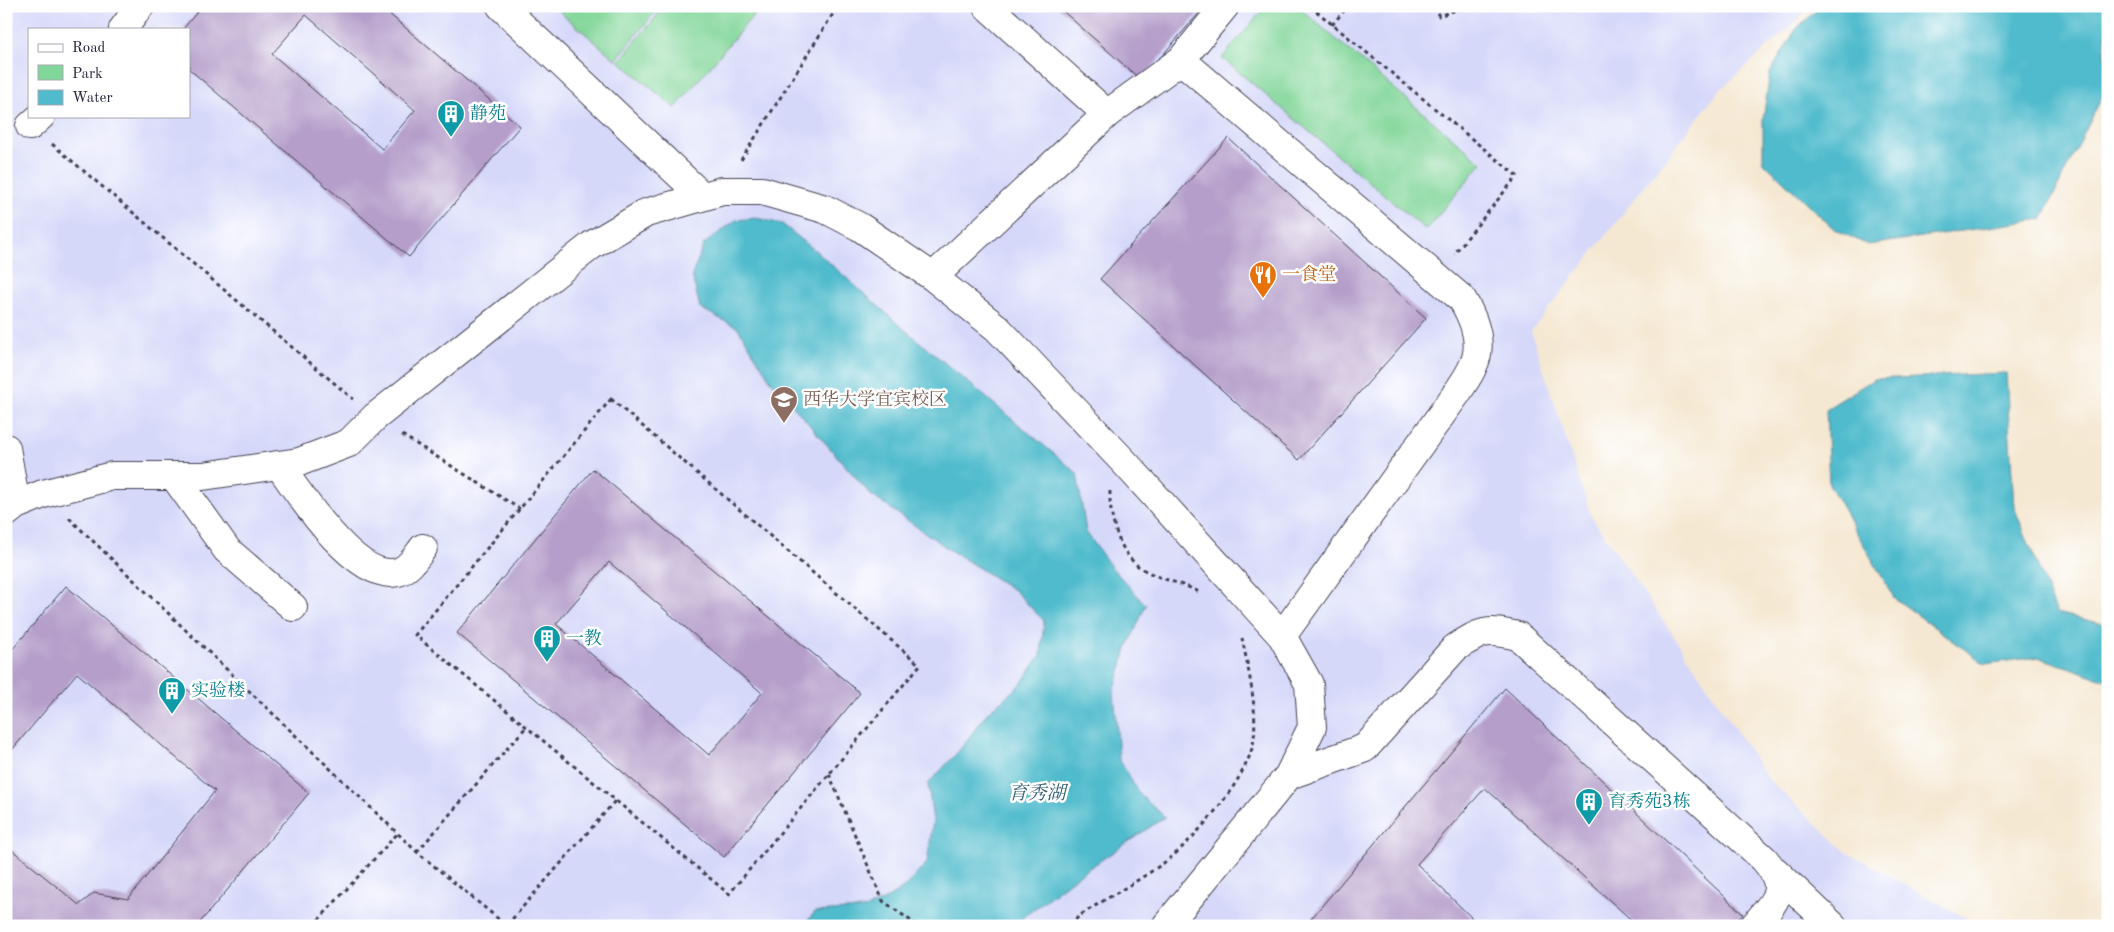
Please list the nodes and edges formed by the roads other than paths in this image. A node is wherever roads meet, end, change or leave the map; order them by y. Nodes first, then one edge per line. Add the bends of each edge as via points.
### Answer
1 (140, 6) edge
2 (501, 6) edge
3 (986, 6) edge
4 (1225, 6) edge
5 (123, 28) edge
6 (1181, 60) junction
7 (1108, 114) junction
8 (712, 193) junction
9 (933, 277) junction
10 (6, 448) edge
11 (279, 465) junction
12 (174, 476) junction
13 (11, 509) edge
14 (422, 548) dead end
15 (293, 608) dead end
16 (1282, 636) junction
17 (1289, 775) junction
18 (1774, 871) junction
19 (1166, 926) edge
20 (1754, 926) edge
21 (1833, 926) edge

1 - 5 street
2 - 8 street
3 - 7 street
4 - 6 street
6 - 7 street
6 - 16 street via 1462,299 1472,314 1478,340 1474,365 1457,393
7 - 9 street
8 - 9 street via 762,191 825,209 860,226
8 - 11 street via 646,213 592,245 375,417 348,443 299,462
9 - 16 street via 997,328
10 - 13 street
11 - 12 street via 203,476
11 - 14 street via 328,530 362,562 378,570 399,572 413,562
12 - 13 street via 112,476 43,494
12 - 15 street via 227,550
16 - 17 street via 1309,684 1312,727
17 - 18 street via 1365,748 1456,648 1487,631 1499,632 1518,636
17 - 19 street
18 - 20 street via 1779,882 1777,896
18 - 21 street

